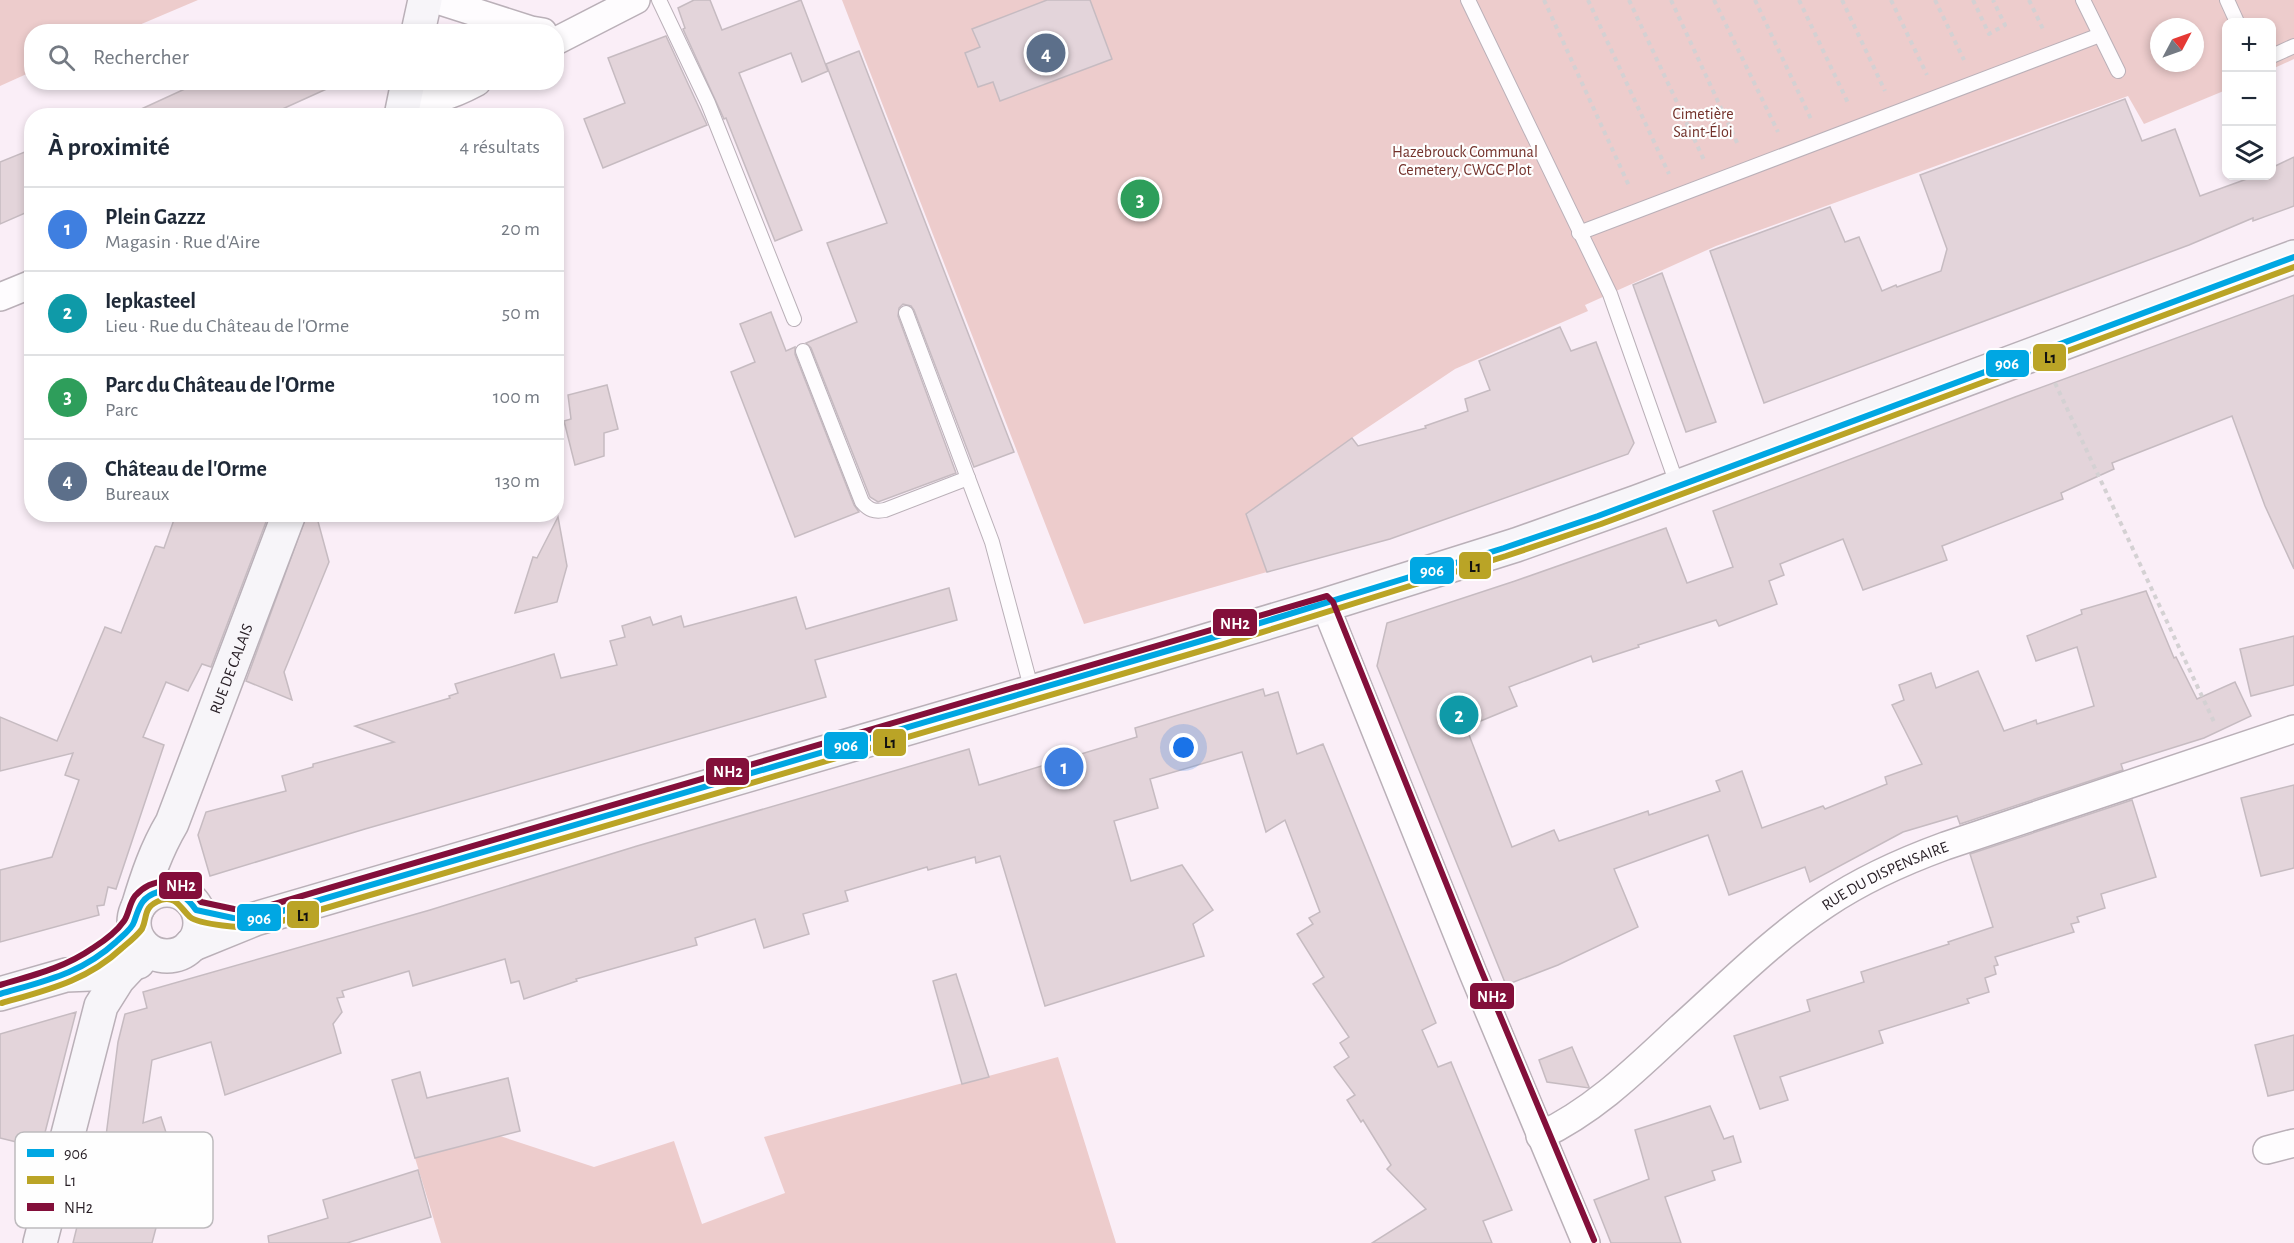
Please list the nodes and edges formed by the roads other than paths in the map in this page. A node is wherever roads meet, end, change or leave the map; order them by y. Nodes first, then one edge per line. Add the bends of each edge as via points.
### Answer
1 (425, 0) edge
2 (437, 0) edge
3 (636, 0) edge
4 (659, 0) edge
5 (1468, 0) edge
6 (2083, 0) edge
7 (2228, 0) edge
8 (2235, 18) edge
9 (420, 24) edge
10 (512, 24) edge
11 (564, 35) edge
12 (2100, 35) junction
13 (2294, 46) edge
14 (2276, 54) edge
15 (2118, 71) dead end
16 (462, 90) edge
17 (404, 99) edge
18 (1580, 232) junction
19 (2294, 257) edge
20 (24, 287) edge
21 (0, 297) edge
22 (906, 313) dead end
23 (794, 319) dead end
24 (804, 351) dead end
25 (968, 478) junction
26 (1678, 487) junction
27 (286, 522) edge
28 (1325, 605) junction
29 (1032, 691) junction
30 (2294, 729) edge
31 (172, 823) junction
32 (188, 902) junction
33 (136, 915) junction
34 (255, 919) junction
35 (178, 951) junction
36 (132, 964) junction
37 (84, 969) junction
38 (0, 994) edge
39 (101, 1006) junction
40 (69, 1132) edge
41 (1540, 1136) junction
42 (2294, 1143) edge
43 (2266, 1150) dead end
44 (44, 1228) edge
45 (40, 1243) edge
46 (1586, 1243) edge

1 - 9 main road
2 - 10 street
3 - 11 street
4 - 23 lane via 712,112
5 - 18 lane
6 - 12 lane
7 - 8 lane
12 - 15 lane
12 - 18 lane
13 - 14 lane
16 - 17 street via 429,100
18 - 26 lane via 1610,294
19 - 26 main road
20 - 21 street
22 - 25 lane
24 - 25 lane via 867,508 885,510
25 - 29 lane via 996,552
26 - 28 main road via 1516,545
27 - 31 main road, RUE DE CALAIS
28 - 29 main road
28 - 41 street
29 - 34 main road
30 - 41 street, RUE DU DISPENSAIRE via 1925,853 1869,879 1828,903 1766,950 1591,1108
31 - 32 main road, RUE DE CALAIS via 170,856 174,879
31 - 33 main road, RUE DE CALAIS via 156,852
32 - 33 main road via 168,890 156,892 146,898
32 - 34 main road via 227,918
32 - 35 main road via 199,928
33 - 35 main road via 136,934 149,951
33 - 37 main road via 115,943
34 - 35 main road
35 - 36 main road
36 - 37 main road
36 - 39 main road
37 - 38 main road
37 - 39 main road
39 - 40 main road
41 - 46 street
42 - 43 street
44 - 45 main road

